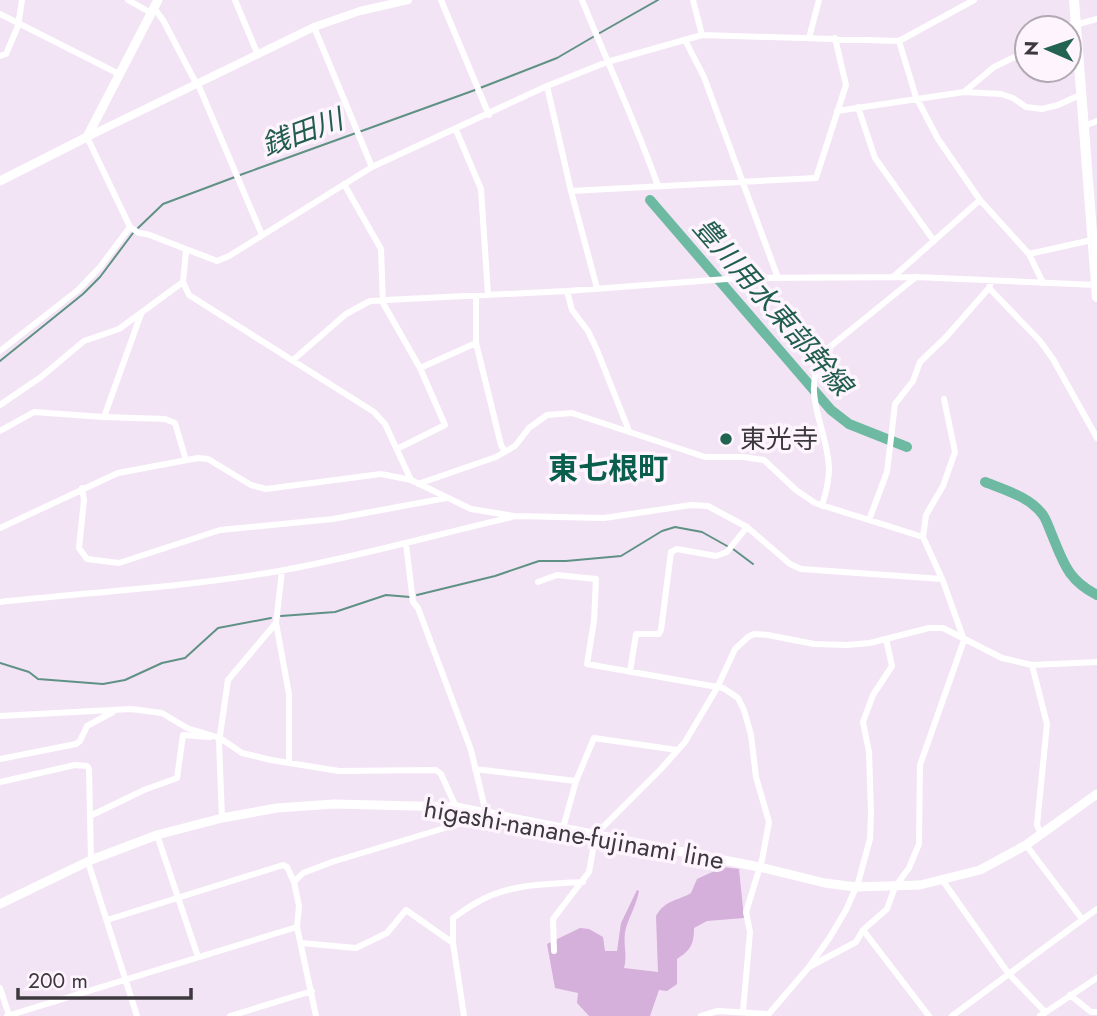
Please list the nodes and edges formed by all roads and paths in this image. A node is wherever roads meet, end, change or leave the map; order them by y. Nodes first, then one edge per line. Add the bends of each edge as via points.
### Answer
1 (22, 0) edge
2 (128, 0) edge
3 (235, 0) edge
4 (408, 0) edge
5 (441, 0) edge
6 (582, 0) edge
7 (692, 0) edge
8 (819, 0) edge
9 (974, 0) edge
10 (378, 3) edge
11 (154, 7) edge
12 (0, 13) edge
13 (19, 23) junction
14 (314, 27) junction
15 (702, 35) junction
16 (809, 37) junction
17 (835, 38) junction
18 (685, 40) junction
19 (899, 41) junction
20 (258, 55) junction
21 (0, 56) edge
22 (1013, 58) edge
23 (607, 62) junction
24 (119, 74) junction
25 (197, 84) junction
26 (1081, 84) edge
27 (547, 86) junction
28 (964, 92) junction
29 (1082, 94) junction
30 (916, 97) junction
31 (858, 107) junction
32 (837, 111) junction
33 (489, 115) junction
34 (1097, 121) edge
35 (1084, 127) junction
36 (456, 130) junction
37 (87, 137) junction
38 (372, 167) junction
39 (0, 181) edge
40 (744, 182) junction
41 (344, 184) junction
42 (658, 186) junction
43 (1093, 189) edge
44 (571, 191) junction
45 (980, 200) junction
46 (130, 226) junction
47 (262, 235) junction
48 (1093, 236) edge
49 (934, 241) junction
50 (186, 251) junction
51 (1029, 254) junction
52 (893, 277) junction
53 (916, 277) junction
54 (778, 278) junction
55 (183, 282) junction
56 (1043, 283) junction
57 (990, 285) junction
58 (1096, 285) edge
59 (597, 288) junction
60 (567, 291) junction
61 (488, 295) junction
62 (476, 296) junction
63 (1097, 297) edge
64 (382, 301) junction
65 (142, 312) junction
66 (476, 342) junction
67 (0, 351) edge
68 (293, 360) junction
69 (420, 368) junction
70 (944, 399) dead end
71 (0, 405) edge
72 (104, 417) junction
73 (0, 431) edge
74 (629, 431) junction
75 (1097, 438) edge
76 (397, 449) junction
77 (505, 452) junction
78 (186, 460) junction
79 (414, 482) junction
80 (82, 488) junction
81 (446, 498) junction
82 (822, 506) junction
83 (513, 516) junction
84 (869, 520) junction
85 (747, 527) junction
86 (0, 528) edge
87 (923, 537) junction
88 (407, 544) junction
89 (282, 571) junction
90 (942, 579) junction
91 (538, 582) dead end
92 (0, 602) edge
93 (276, 624) junction
94 (964, 637) junction
95 (886, 639) junction
96 (1097, 662) edge
97 (1032, 665) junction
98 (630, 672) junction
99 (717, 688) junction
100 (118, 710) junction
101 (0, 716) edge
102 (220, 738) junction
103 (677, 750) junction
104 (0, 760) edge
105 (289, 762) junction
106 (475, 769) junction
107 (576, 781) junction
108 (0, 782) edge
109 (1097, 794) edge
110 (456, 807) junction
111 (486, 813) junction
112 (90, 816) junction
113 (222, 818) junction
114 (563, 828) junction
115 (596, 834) junction
116 (1041, 834) junction
117 (158, 835) junction
118 (1026, 845) junction
119 (90, 861) junction
120 (759, 867) junction
121 (943, 881) junction
122 (294, 882) junction
123 (583, 882) junction
124 (856, 887) junction
125 (895, 887) junction
126 (179, 897) junction
127 (0, 904) edge
128 (1097, 909) edge
129 (1082, 919) junction
130 (107, 920) junction
131 (297, 927) junction
132 (863, 930) junction
133 (301, 943) junction
134 (453, 943) junction
135 (554, 951) dead end
136 (198, 957) junction
137 (809, 967) junction
138 (1008, 974) junction
139 (1097, 978) edge
140 (125, 981) junction
141 (0, 988) edge
142 (312, 991) junction
143 (1070, 995) junction
144 (743, 1012) junction
145 (1097, 1012) edge
146 (1043, 1014) edge
147 (767, 1015) edge
148 (8, 1016) edge
149 (137, 1016) edge
150 (230, 1016) edge
151 (316, 1016) edge
152 (464, 1016) edge
153 (701, 1016) edge
154 (929, 1016) edge
155 (952, 1016) edge

1 - 13 street
2 - 11 street
3 - 20 street
4 - 10 street
5 - 33 street
6 - 23 street
7 - 15 street
8 - 16 street
9 - 19 street
10 - 14 street
11 - 24 main road
11 - 25 street
12 - 13 street
13 - 21 street via 6,54
13 - 24 street
14 - 20 street
14 - 38 street
15 - 16 street
15 - 18 street
16 - 17 street
17 - 19 street
17 - 32 street via 846,85
18 - 23 street
18 - 40 street
19 - 30 street
20 - 25 street
22 - 28 street
23 - 27 street
23 - 42 street
24 - 37 main road
25 - 37 street
25 - 47 street
26 - 29 highway
27 - 33 street
27 - 44 street
28 - 29 street via 1001,94 1032,109 1058,105
28 - 30 street
29 - 35 highway
30 - 31 street
30 - 45 street
31 - 32 street
31 - 49 street via 875,158
32 - 40 street via 816,178
33 - 36 street
34 - 35 street
35 - 43 highway
36 - 38 street
36 - 61 street via 481,189
37 - 39 main road
37 - 46 street
38 - 41 street
40 - 42 street
40 - 54 street
41 - 47 street
41 - 64 street via 381,248
42 - 44 street
43 - 48 highway
44 - 59 street
45 - 49 street
45 - 51 street
46 - 50 street
46 - 67 street via 78,290
47 - 50 street via 217,261
48 - 51 street
48 - 58 highway
49 - 52 street
50 - 55 street
51 - 56 street
52 - 53 street
52 - 54 street
53 - 57 street
53 - 82 street via 826,350 816,365 813,403 829,464
54 - 59 street
55 - 65 street
55 - 68 street via 193,298
56 - 57 street
56 - 58 street
57 - 75 street via 1053,359
57 - 84 street via 920,362 913,381 895,404 887,472
58 - 63 highway
59 - 60 street
60 - 61 street
60 - 74 street via 572,310 597,350
61 - 62 street
62 - 64 street
62 - 66 street
64 - 68 street via 346,314
64 - 69 street
65 - 71 street via 119,328 84,341
65 - 72 street
66 - 69 street
66 - 77 street
68 - 76 street via 374,412 386,424
69 - 76 street via 445,425
70 - 87 street via 955,452 926,515
72 - 73 street via 34,412
72 - 78 street via 173,421
74 - 77 street via 560,412 535,423
74 - 82 street via 705,457 764,460 796,490
76 - 79 street
77 - 79 street via 486,462
78 - 79 street via 208,459 266,489 381,474
78 - 80 street via 118,473
79 - 81 street
80 - 81 street via 79,548 87,559 119,563 219,530 333,519
80 - 86 street
81 - 83 street via 471,509
82 - 84 street
83 - 85 street via 604,519 691,505 708,506
83 - 88 street
84 - 87 street
85 - 90 street via 800,569
85 - 98 street via 722,555 671,552 661,630 659,634 636,634
87 - 90 street
88 - 89 street
88 - 106 street via 413,602 461,721
89 - 92 street
89 - 93 street
90 - 94 street
91 - 98 street via 557,575 596,579 587,664
93 - 102 street via 230,676
93 - 105 street via 289,694
94 - 95 street via 929,628
94 - 97 street via 1002,658
94 - 125 street via 920,765 919,844
95 - 99 street via 814,644 754,634 735,649
95 - 124 street via 892,666 873,695 863,722 869,752 870,839
96 - 97 street
97 - 116 street via 1047,724 1037,825
98 - 99 street
99 - 103 street
99 - 120 street via 738,698 751,735 756,778 769,822
100 - 101 street
100 - 102 street via 162,713 187,728
100 - 104 street via 88,726 76,744
102 - 105 street via 242,753
102 - 112 street via 183,735 177,778
102 - 113 street
103 - 107 street via 594,738
103 - 115 street
105 - 110 street via 338,771 434,769 441,774
106 - 107 street
106 - 111 street
107 - 114 street
108 - 112 street via 87,766
109 - 116 main road, higashi-nanane-fujinami line
110 - 111 main road, higashi-nanane-fujinami line
110 - 113 main road, higashi-nanane-fujinami line via 334,804
111 - 114 main road, higashi-nanane-fujinami line
111 - 122 street via 332,862 303,873
112 - 119 street
113 - 117 main road, higashi-nanane-fujinami line
114 - 115 main road, higashi-nanane-fujinami line
115 - 120 main road, higashi-nanane-fujinami line
115 - 123 street
116 - 118 main road, higashi-nanane-fujinami line
117 - 119 main road, higashi-nanane-fujinami line
117 - 126 street
118 - 121 main road, higashi-nanane-fujinami line via 980,870
118 - 129 street
119 - 127 main road, higashi-nanane-fujinami line
119 - 130 street
120 - 124 main road, higashi-nanane-fujinami line
120 - 144 street via 746,912 750,944
121 - 125 main road, higashi-nanane-fujinami line
121 - 138 street
122 - 126 street via 283,865
122 - 131 street
123 - 134 street via 530,887 474,903 453,918
123 - 135 street via 553,919
124 - 125 main road, higashi-nanane-fujinami line
124 - 137 street
125 - 132 street via 887,909
126 - 130 street
126 - 136 street
128 - 129 street
129 - 138 street
130 - 140 street
131 - 133 street
131 - 136 street
132 - 137 street via 856,942
132 - 154 street
133 - 134 street via 356,948 387,933 406,910
133 - 142 street
134 - 152 street
136 - 140 street
137 - 147 street
138 - 146 street
138 - 155 street
139 - 143 street
140 - 148 street
140 - 149 street
141 - 148 street
142 - 150 street
142 - 151 street
143 - 145 street
143 - 146 street
144 - 147 street
144 - 153 street

